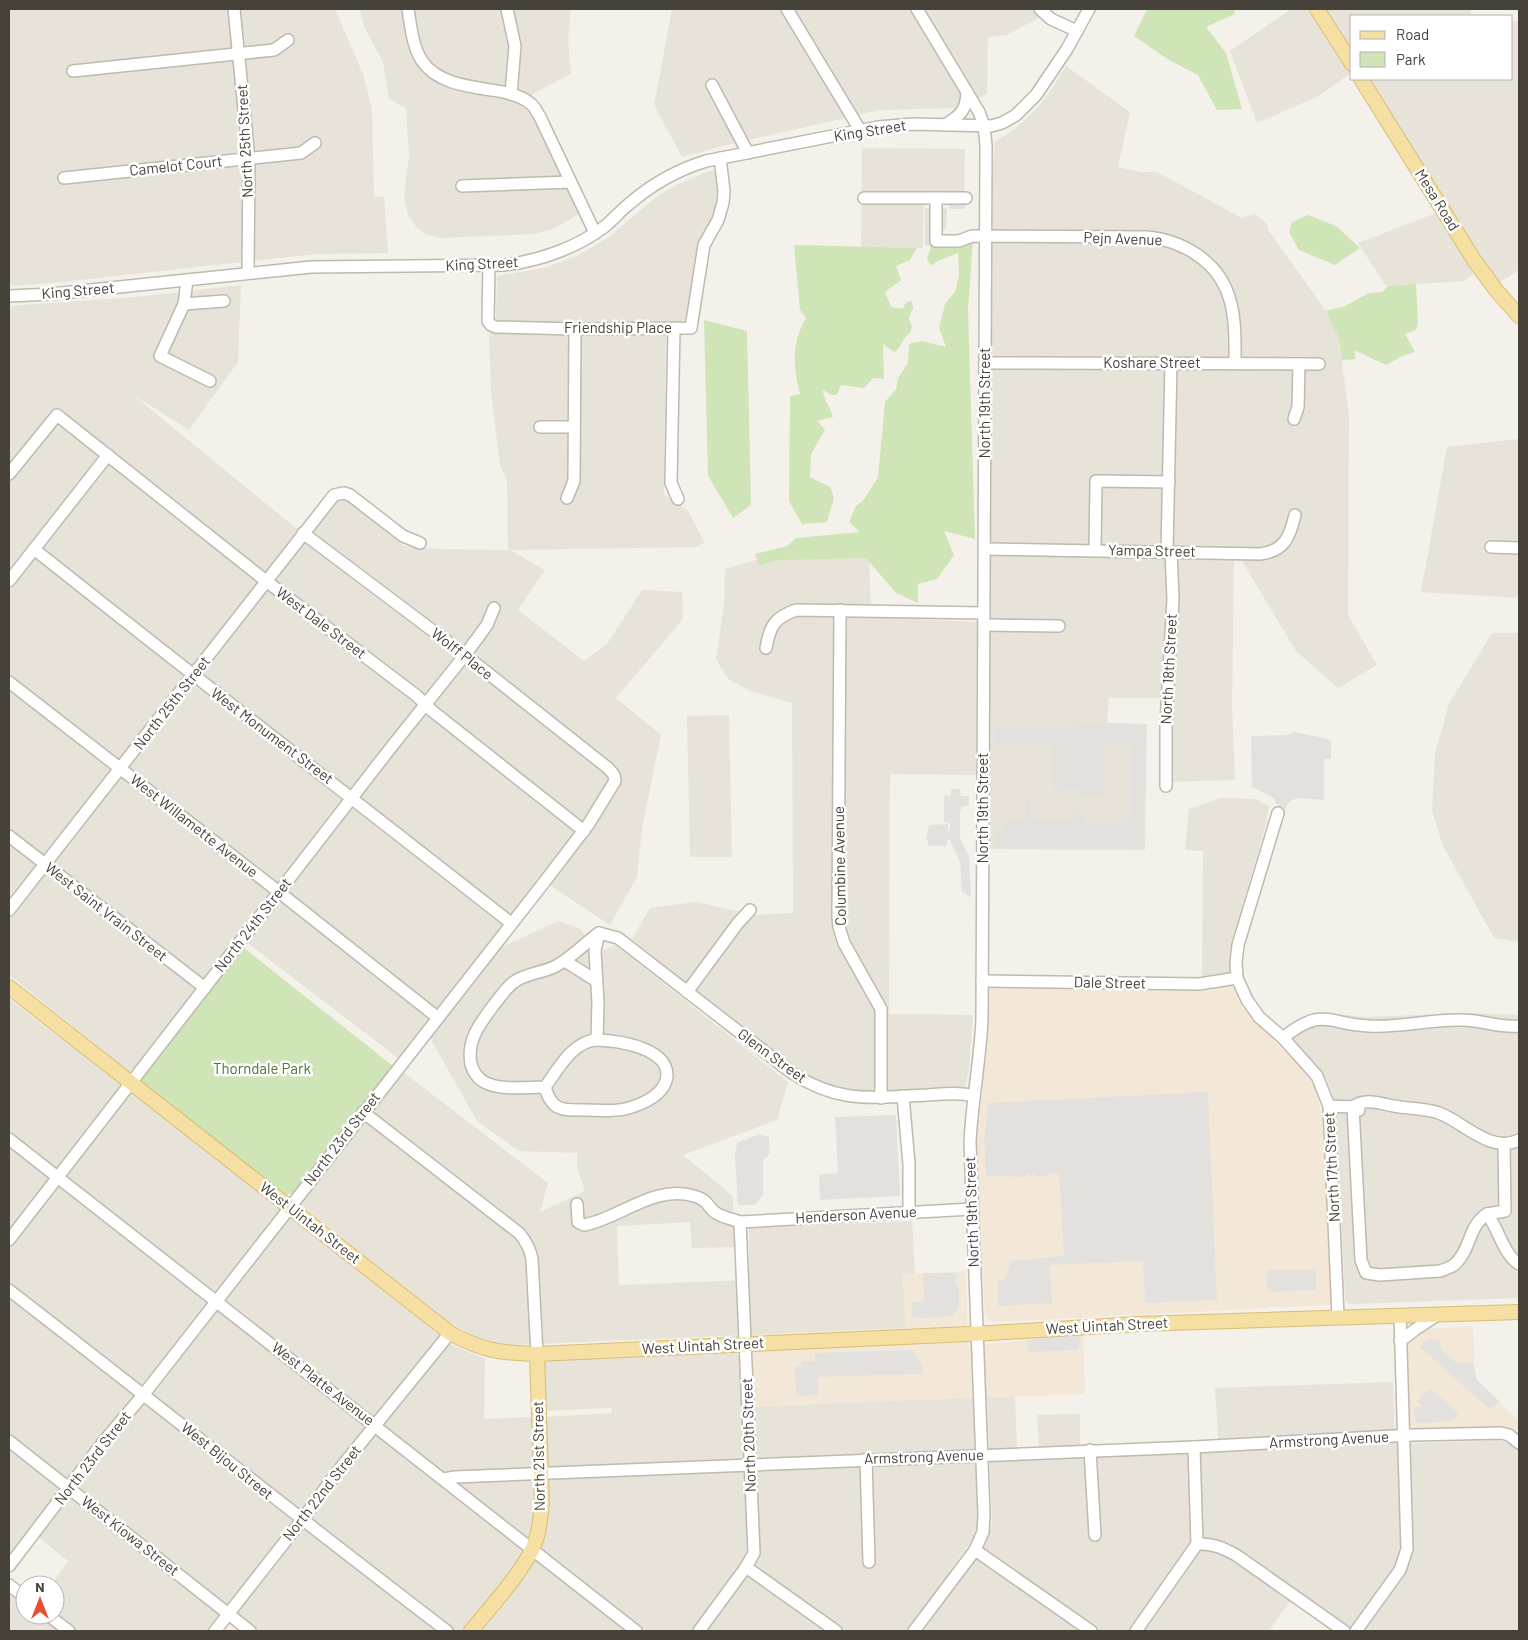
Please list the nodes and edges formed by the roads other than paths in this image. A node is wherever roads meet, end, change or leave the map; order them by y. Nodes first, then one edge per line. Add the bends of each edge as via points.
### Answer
1 (234, 9) edge
2 (408, 9) edge
3 (507, 9) edge
4 (787, 9) edge
5 (917, 9) edge
6 (1040, 9) edge
7 (1089, 9) edge
8 (1317, 9) edge
9 (1077, 31) junction
10 (288, 40) dead end
11 (238, 55) junction
12 (1350, 61) edge
13 (73, 71) dead end
14 (1362, 80) edge
15 (712, 85) dead end
16 (967, 92) junction
17 (511, 94) junction
18 (945, 124) junction
19 (984, 126) junction
20 (860, 130) junction
21 (315, 143) dead end
22 (748, 153) junction
23 (720, 158) junction
24 (248, 159) junction
25 (64, 178) dead end
26 (570, 182) junction
27 (462, 186) dead end
28 (864, 198) dead end
29 (936, 198) junction
30 (966, 198) dead end
31 (595, 233) junction
32 (985, 236) junction
33 (489, 265) junction
34 (248, 274) junction
35 (186, 280) junction
36 (9, 296) edge
37 (224, 301) dead end
38 (184, 304) junction
39 (1519, 316) edge
40 (674, 328) junction
41 (575, 329) junction
42 (985, 363) junction
43 (1171, 363) junction
44 (1235, 363) junction
45 (1299, 364) junction
46 (1319, 364) dead end
47 (210, 381) dead end
48 (1294, 419) dead end
49 (540, 427) dead end
50 (574, 427) junction
51 (108, 455) junction
52 (9, 474) edge
53 (1169, 482) junction
54 (567, 498) dead end
55 (678, 499) dead end
56 (1295, 515) dead end
57 (304, 533) junction
58 (420, 543) dead end
59 (1491, 547) dead end
60 (1519, 548) edge
61 (34, 549) junction
62 (985, 549) junction
63 (1094, 550) junction
64 (1169, 551) junction
65 (9, 581) edge
66 (266, 581) junction
67 (494, 608) dead end
68 (840, 610) junction
69 (984, 613) junction
70 (984, 625) junction
71 (1059, 626) dead end
72 (766, 648) dead end
73 (465, 655) junction
74 (193, 675) junction
75 (9, 682) edge
76 (425, 704) junction
77 (120, 769) junction
78 (615, 781) joint
79 (1166, 786) dead end
80 (352, 798) junction
81 (1278, 813) dead end
82 (584, 831) junction
83 (9, 836) edge
84 (45, 864) junction
85 (279, 892) junction
86 (9, 910) edge
87 (750, 910) dead end
88 (511, 923) junction
89 (599, 933) junction
90 (565, 961) junction
91 (1237, 978) junction
92 (595, 980) junction
93 (982, 981) junction
94 (9, 987) edge
95 (204, 988) junction
96 (687, 992) junction
97 (437, 1017) junction
98 (1519, 1026) edge
99 (1283, 1038) junction
100 (597, 1040) junction
101 (130, 1082) junction
102 (545, 1087) junction
103 (904, 1096) junction
104 (974, 1096) junction
105 (881, 1098) junction
106 (1329, 1106) junction
107 (1353, 1107) junction
108 (363, 1112) junction
109 (9, 1139) edge
110 (1519, 1140) edge
111 (1504, 1144) junction
112 (58, 1177) junction
113 (577, 1204) dead end
114 (289, 1208) junction
115 (972, 1209) junction
116 (909, 1212) junction
117 (1487, 1214) junction
118 (740, 1222) junction
119 (9, 1240) edge
120 (1519, 1264) edge
121 (9, 1290) edge
122 (216, 1300) junction
123 (1519, 1312) edge
124 (1439, 1314) junction
125 (1400, 1315) junction
126 (1338, 1317) junction
127 (450, 1333) junction
128 (977, 1334) junction
129 (1400, 1342) junction
130 (745, 1344) junction
131 (537, 1354) junction
132 (144, 1394) junction
133 (375, 1425) junction
134 (1404, 1436) junction
135 (9, 1441) edge
136 (1519, 1443) edge
137 (1194, 1447) junction
138 (1090, 1450) junction
139 (982, 1454) junction
140 (866, 1459) junction
141 (750, 1465) junction
142 (541, 1474) junction
143 (444, 1479) junction
144 (69, 1488) junction
145 (302, 1520) junction
146 (1095, 1536) dead end
147 (1198, 1544) junction
148 (532, 1550) junction
149 (975, 1550) junction
150 (869, 1562) dead end
151 (9, 1566) edge
152 (746, 1567) junction
153 (228, 1614) junction
154 (215, 1631) edge
155 (250, 1631) edge
156 (447, 1631) edge
157 (471, 1631) edge
158 (636, 1631) edge
159 (699, 1631) edge
160 (836, 1631) edge
161 (914, 1631) edge
162 (1091, 1631) edge
163 (1136, 1631) edge
164 (1344, 1631) edge
165 (1356, 1631) edge

1 - 11 street, North 25th Street
2 - 17 street via 417,52 428,68 443,79
3 - 17 street via 515,46
4 - 20 street
5 - 16 street, North 19th Street
6 - 9 street via 1051,19
7 - 9 street
8 - 12 main road
9 - 19 street via 1052,73 1025,107 1008,120
10 - 11 street via 274,50
11 - 13 street
11 - 24 street, North 25th Street
14 - 39 main road, Mesa Road via 1475,261
15 - 22 street
16 - 18 street via 964,109
16 - 19 street, North 19th Street
17 - 26 street via 536,109
18 - 19 street, King Street
18 - 20 street, King Street via 893,125
19 - 32 street, North 19th Street
20 - 22 street, King Street
21 - 24 street, Camelot Court via 301,153
22 - 23 street, King Street
23 - 31 street, King Street via 694,165 656,184
23 - 40 street, Friendship Place via 723,203 704,245 691,328
24 - 25 street, Camelot Court
24 - 34 street, North 25th Street
26 - 27 street
26 - 31 street
28 - 29 street
29 - 30 street
29 - 32 street, Pejn Avenue via 936,241
31 - 33 street, King Street via 534,260
32 - 42 street, North 19th Street
32 - 44 street, Pejn Avenue via 1146,236 1169,240 1184,247 1218,275 1229,297
33 - 34 street, King Street via 311,267
33 - 41 street, Friendship Place via 488,321 491,325
34 - 35 street, King Street
35 - 36 street, King Street
35 - 38 street
37 - 38 street
38 - 47 street via 160,356
40 - 41 street, Friendship Place
40 - 55 street via 671,483
41 - 50 street
42 - 43 street, Koshare Street
42 - 62 street, North 19th Street
43 - 44 street, Koshare Street
43 - 53 street, North 18th Street
44 - 45 street, Koshare Street
45 - 46 street, Koshare Street
45 - 48 street via 1298,406
49 - 50 street
50 - 54 street via 574,482
51 - 52 street, West Dale Street via 57,415
51 - 61 street
51 - 66 street, West Dale Street
53 - 63 street via 1096,482
53 - 64 street, North 18th Street
56 - 64 street, Yampa Street via 1286,540 1275,550 1265,553
57 - 58 street, North 25th Street via 334,495 344,493 403,536
57 - 66 street, North 25th Street
57 - 73 street, Wolff Place
59 - 60 street
61 - 65 street
61 - 74 street, West Monument Street
62 - 63 street, Yampa Street
62 - 69 street, North 19th Street
63 - 64 street, Yampa Street
64 - 79 street, North 18th Street via 1173,605
66 - 74 street, North 25th Street
66 - 76 street, West Dale Street
67 - 73 street, North 24th Street via 488,624
68 - 69 street
68 - 72 street via 788,613 770,629
68 - 105 street, Columbine Avenue via 837,904 844,943 881,1008
69 - 70 street, North 19th Street
70 - 71 street
70 - 93 street, North 19th Street
73 - 76 street, North 24th Street
73 - 78 street, Wolff Place via 608,768
74 - 77 street, North 25th Street
74 - 80 street, West Monument Street
75 - 77 street, West Willamette Avenue
76 - 80 street, North 24th Street
76 - 82 street, West Dale Street
77 - 84 street, North 25th Street
77 - 85 street, West Willamette Avenue
78 - 82 street, North 23rd Street
80 - 85 street, North 24th Street
80 - 88 street, West Monument Street
81 - 91 street, North 17th Street via 1241,931
82 - 88 street, North 23rd Street
83 - 84 street, West Saint Vrain Street
84 - 86 street, North 25th Street
84 - 95 street, West Saint Vrain Street
85 - 95 street, North 24th Street
85 - 97 street, West Willamette Avenue
87 - 96 street
88 - 97 street, North 23rd Street
89 - 90 street
89 - 92 street
89 - 96 street, Glenn Street via 618,938
90 - 92 street
90 - 102 street via 510,985 478,1026 471,1045 472,1066 482,1080 499,1086
91 - 93 street, Dale Street via 1199,984
91 - 99 street, North 17th Street via 1259,1017
92 - 100 street
93 - 104 street, North 19th Street via 980,1049
94 - 101 main road, West Uintah Street
95 - 101 street, North 24th Street
96 - 105 street, Glenn Street via 812,1085 843,1096
97 - 108 street, North 23rd Street
98 - 99 street via 1494,1026 1464,1020 1368,1026 1317,1019
99 - 106 street, North 17th Street via 1316,1076
100 - 102 street via 587,1041 573,1051
100 - 102 street via 636,1048 660,1059 666,1071 663,1088 655,1096 624,1109 577,1110 554,1105
101 - 112 street, North 24th Street
101 - 114 main road, West Uintah Street
103 - 104 street, Glenn Street
103 - 105 street, Glenn Street
103 - 116 street
104 - 115 street, North 19th Street via 970,1134
106 - 107 street
106 - 126 street, North 17th Street
107 - 111 street via 1361,1110 1393,1106 1419,1108 1438,1113 1487,1140
107 - 117 street via 1361,1260 1366,1273 1440,1271 1455,1264 1476,1224
108 - 114 street, North 23rd Street
108 - 131 street, North 21st Street via 519,1234 528,1245 532,1259
109 - 112 street, West Platte Avenue
110 - 111 street
111 - 117 street via 1505,1211
112 - 119 street, North 24th Street
112 - 122 street, West Platte Avenue
113 - 118 street via 578,1222 584,1225 652,1198 686,1194 705,1201 718,1214
114 - 122 street, North 23rd Street
114 - 127 main road, West Uintah Street
115 - 116 street, Henderson Avenue
115 - 128 street, North 19th Street
116 - 118 street, Henderson Avenue
117 - 120 street
118 - 130 street, North 20th Street
121 - 132 street, West Bijou Street
122 - 132 street, North 23rd Street
122 - 133 street, West Platte Avenue
123 - 124 main road, West Uintah Street
124 - 125 main road, West Uintah Street
124 - 129 street
125 - 126 main road, West Uintah Street
125 - 129 street
126 - 128 main road, West Uintah Street
127 - 131 main road, West Uintah Street via 480,1348
127 - 133 street, North 22nd Street
128 - 130 main road, West Uintah Street
128 - 139 street, North 19th Street
129 - 134 street
130 - 131 main road, West Uintah Street
130 - 141 street, North 20th Street
131 - 142 main road, North 21st Street
132 - 144 street, North 23rd Street via 104,1440
132 - 145 street, West Bijou Street
133 - 143 street, West Platte Avenue
133 - 145 street, North 22nd Street
134 - 136 street, Armstrong Avenue via 1501,1433
134 - 137 street, Armstrong Avenue
134 - 165 street via 1406,1557 1396,1577
135 - 144 street, West Kiowa Street
137 - 138 street, Armstrong Avenue
137 - 147 street
138 - 139 street, Armstrong Avenue
138 - 146 street
139 - 140 street, Armstrong Avenue
139 - 149 street, North 19th Street via 984,1526
140 - 141 street, Armstrong Avenue
140 - 150 street
141 - 142 street, Armstrong Avenue
141 - 152 street, North 20th Street via 754,1546
142 - 143 street, Armstrong Avenue
142 - 148 main road, North 21st Street via 542,1504
143 - 148 street, West Platte Avenue
144 - 151 street, North 23rd Street
144 - 153 street, West Kiowa Street
145 - 153 street, North 22nd Street
145 - 156 street, West Bijou Street
147 - 163 street
147 - 164 street via 1216,1545 1236,1554
148 - 157 main road, North 21st Street
148 - 158 street, West Platte Avenue
149 - 161 street, North 19th Street
149 - 162 street
152 - 159 street, North 20th Street
152 - 160 street
153 - 154 street, North 22nd Street
153 - 155 street, West Kiowa Street

